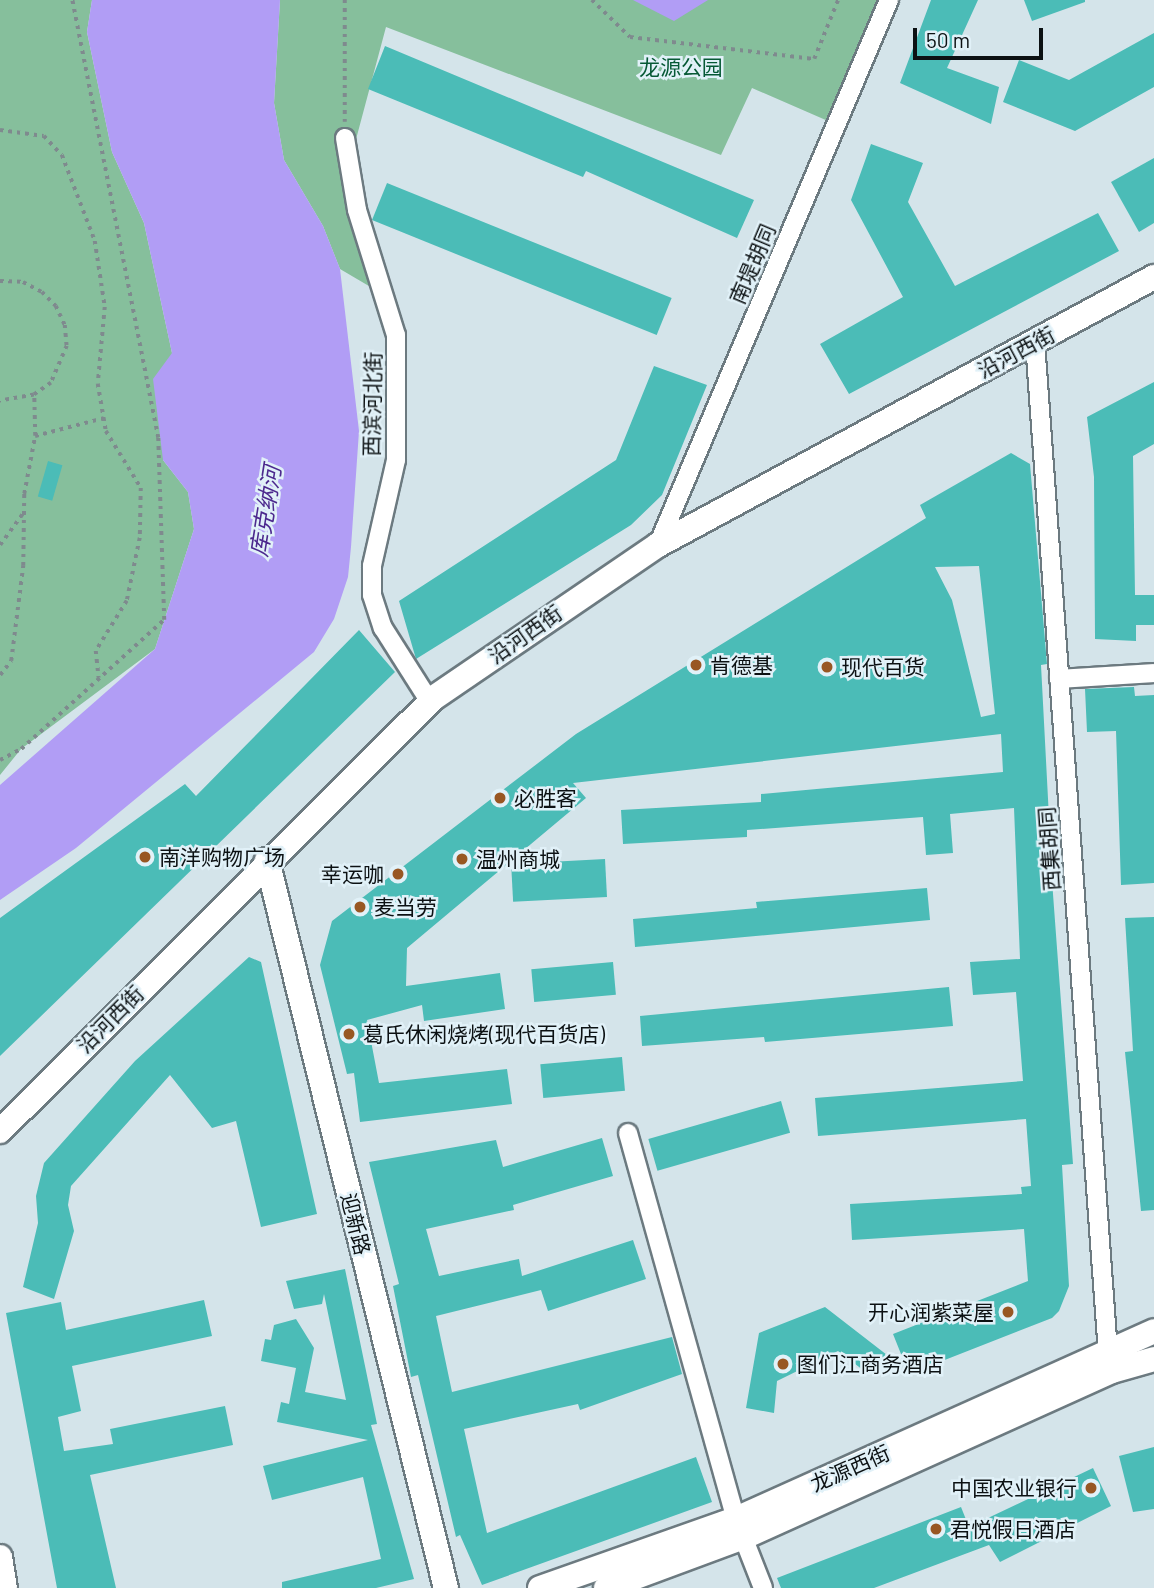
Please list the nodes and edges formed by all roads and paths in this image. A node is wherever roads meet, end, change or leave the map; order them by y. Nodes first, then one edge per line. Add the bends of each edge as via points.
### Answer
1 (72, 0) edge
2 (345, 0) edge
3 (592, 0) edge
4 (838, 0) edge
5 (889, 0) edge
6 (0, 130) edge
7 (345, 138) joint
8 (1154, 277) edge
9 (0, 281) edge
10 (1035, 342) junction
11 (34, 395) junction
12 (0, 401) edge
13 (104, 418) junction
14 (35, 436) junction
15 (23, 513) junction
16 (0, 545) edge
17 (658, 545) junction
18 (1154, 673) edge
19 (0, 675) edge
20 (99, 678) junction
21 (1059, 680) junction
22 (430, 702) junction
23 (0, 760) edge
24 (267, 860) junction
25 (0, 1130) edge
26 (628, 1133) dead end
27 (1154, 1331) edge
28 (1108, 1353) junction
29 (1154, 1359) edge
30 (740, 1528) junction
31 (0, 1557) edge
32 (5, 1588) edge
33 (446, 1588) edge
34 (540, 1588) edge
35 (606, 1588) edge
36 (764, 1588) edge

1 - 20 path via 158,451 164,620
2 - 7 path
3 - 4 path via 630,37 814,59
5 - 17 street, 南堤胡同
6 - 13 path via 44,136 62,156 95,241 105,307 98,384
7 - 22 street, 西滨河北街 via 357,210 396,335 396,460 372,566 372,595 383,628
8 - 10 main road, 沿河西街
9 - 11 path via 23,282 42,292 65,325 62,366
10 - 17 main road, 沿河西街
10 - 21 street, 西集胡同
11 - 12 path
11 - 14 path
13 - 14 path
13 - 20 path via 106,431 142,488 140,538 127,601 96,650
14 - 15 path
15 - 16 path
15 - 19 path via 23,566 11,661
17 - 22 main road, 沿河西街
18 - 21 street
20 - 23 path via 21,749
21 - 28 street, 西集胡同
22 - 24 main road, 沿河西街
24 - 25 main road, 沿河西街
24 - 33 main road, 迎新路
26 - 30 street
27 - 28 main road, 龙源西街
28 - 30 main road, 龙源西街
29 - 30 main road, 龙源西街 via 1112,1371
30 - 34 main road, 龙源西街
30 - 35 main road, 龙源西街
30 - 36 street
31 - 32 main road

